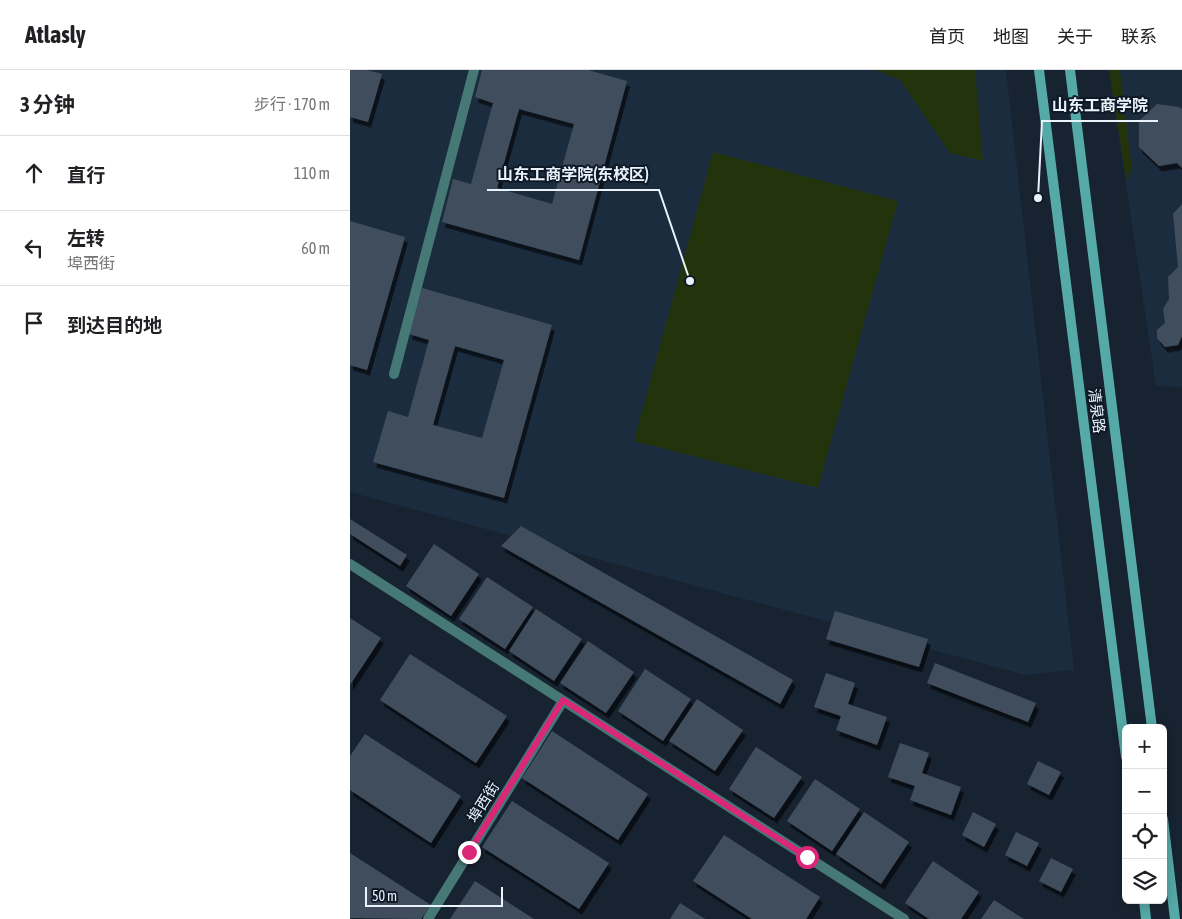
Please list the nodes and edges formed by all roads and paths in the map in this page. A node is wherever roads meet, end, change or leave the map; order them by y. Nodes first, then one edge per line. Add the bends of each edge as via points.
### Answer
1 (474, 70) edge
2 (1039, 70) edge
3 (1070, 70) edge
4 (394, 374) dead end
5 (350, 564) edge
6 (563, 700) junction
7 (1152, 724) edge
8 (1122, 725) edge
9 (1167, 850) edge
10 (1144, 904) edge
11 (428, 919) edge
12 (904, 919) edge
13 (1146, 919) edge
14 (1176, 919) edge

1 - 4 street
2 - 8 main road, 清泉路
3 - 7 main road, 清泉路
5 - 6 street
6 - 11 street, 埠西街
6 - 12 street
9 - 14 main road
10 - 13 main road

